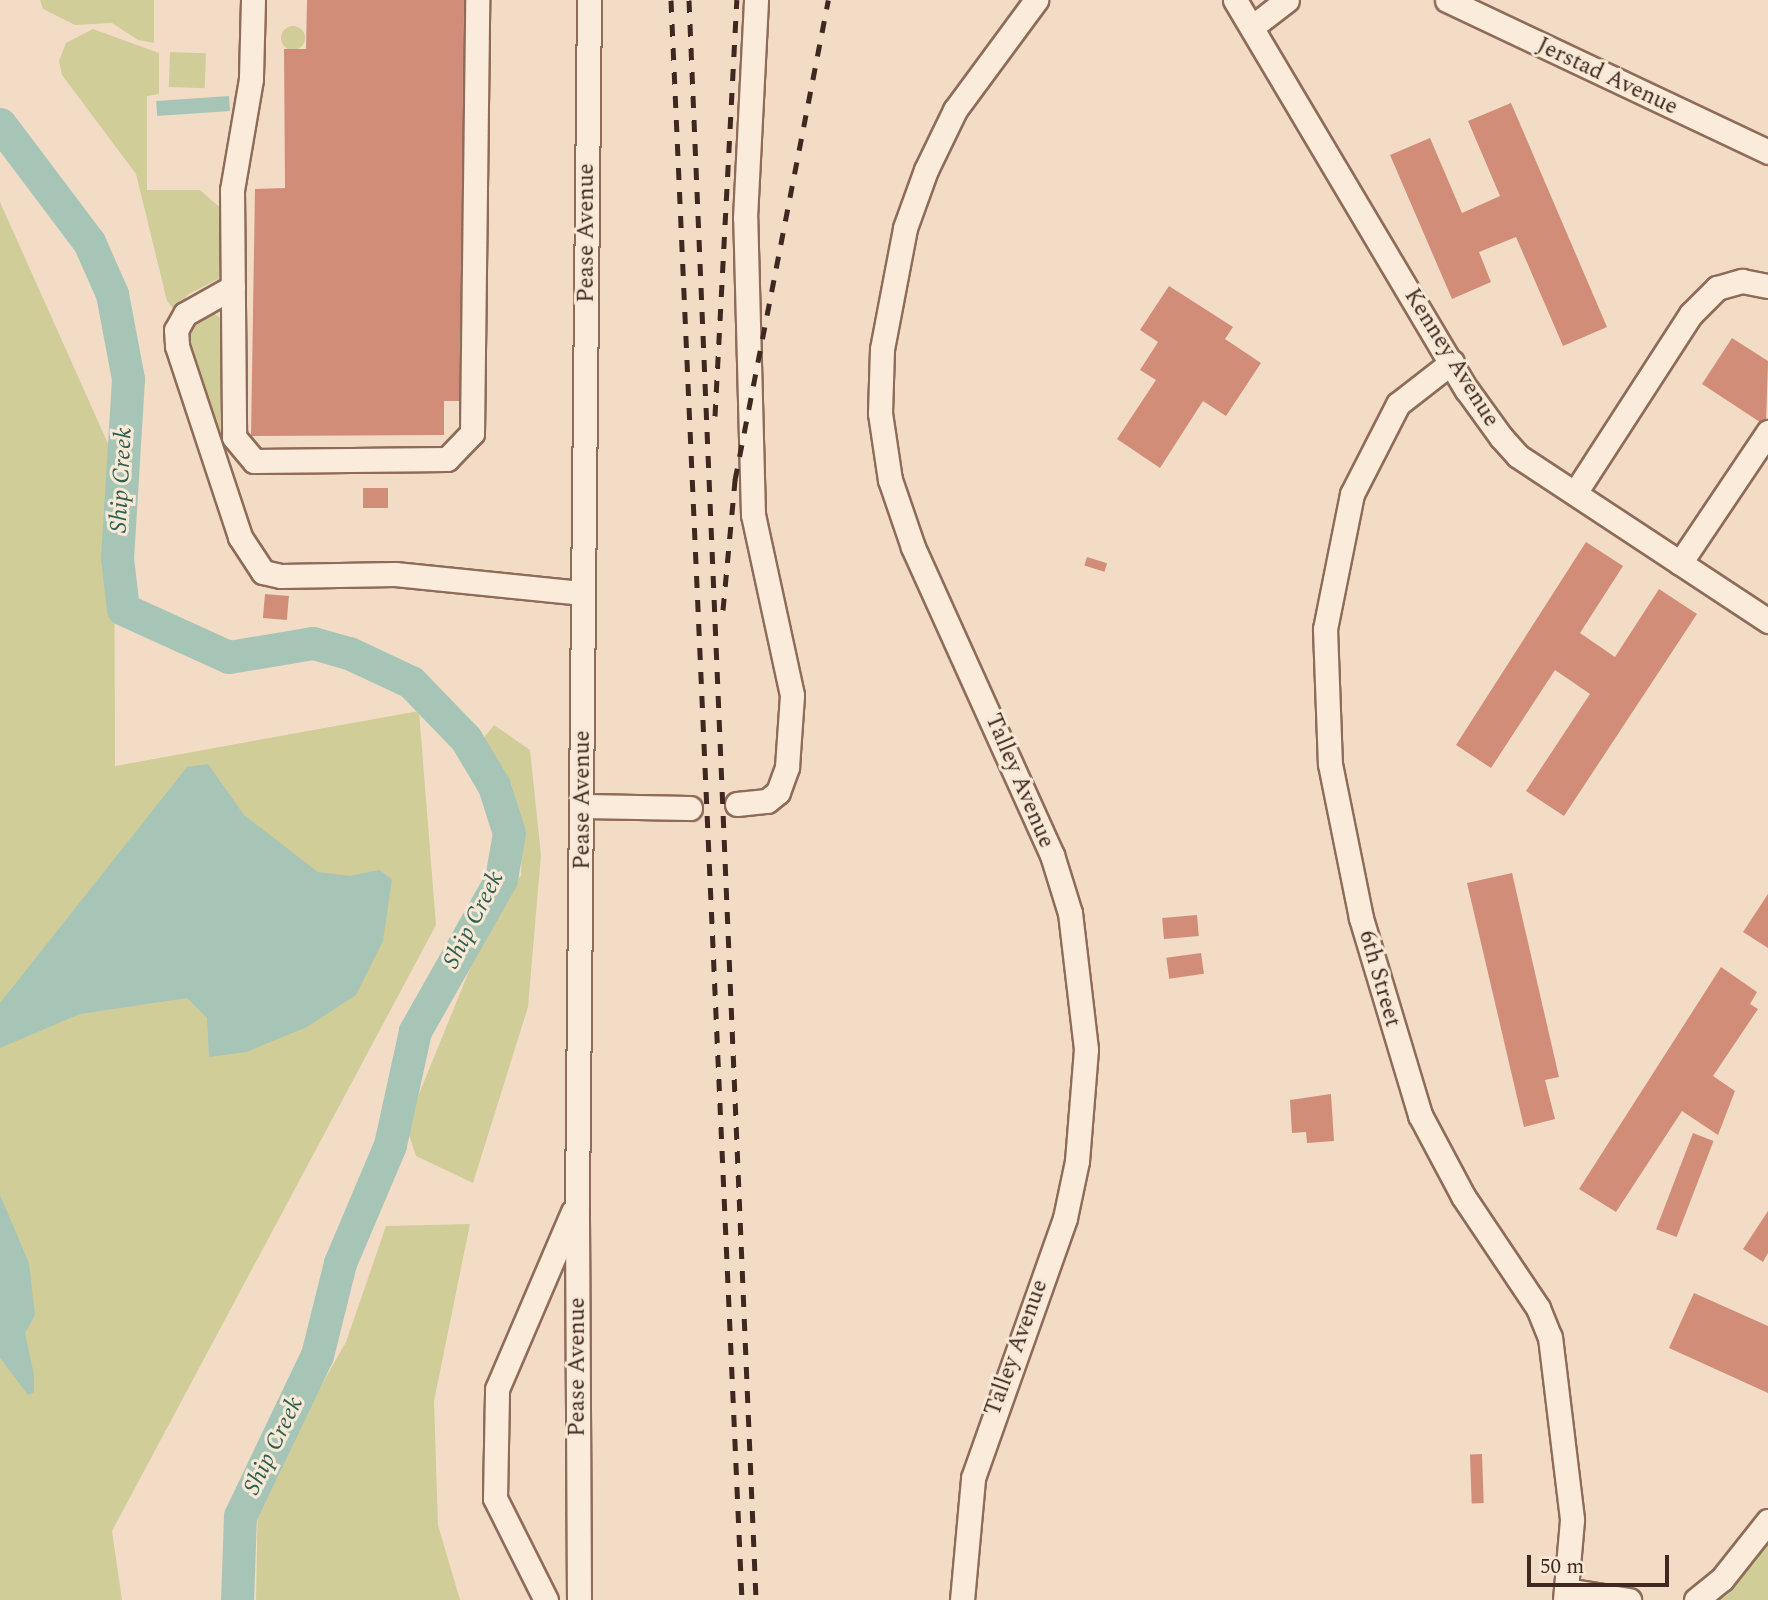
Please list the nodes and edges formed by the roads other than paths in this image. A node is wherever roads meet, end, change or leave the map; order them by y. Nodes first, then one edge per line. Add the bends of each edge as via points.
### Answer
1 (253, 0) edge
2 (477, 0) edge
3 (755, 0) edge
4 (1036, 0) edge
5 (1235, 0) edge
6 (1287, 0) edge
7 (1447, 0) edge
8 (588, 3) edge
9 (1252, 27) junction
10 (1768, 152) edge
11 (1768, 286) edge
12 (233, 287) junction
13 (1452, 362) junction
14 (1768, 432) edge
15 (1574, 493) junction
16 (1680, 563) junction
17 (583, 593) junction
18 (1768, 621) edge
19 (737, 804) dead end
20 (584, 806) junction
21 (691, 808) dead end
22 (577, 1203) junction
23 (1768, 1521) edge
24 (1565, 1595) edge
25 (546, 1600) edge
26 (579, 1600) edge
27 (962, 1600) edge
28 (1629, 1600) edge
29 (1696, 1600) edge

1 - 12 street via 251,79 232,190
2 - 12 street via 472,433 447,459 254,461 234,437
3 - 19 street via 745,218 753,515 784,644 792,722 778,792 767,801
4 - 27 street, Talley Avenue via 955,110 926,170 905,228 882,349 880,413 890,480 913,547 1052,855 1081,979 1086,1049 1077,1161 1065,1218 973,1478
5 - 9 street, Kenney Avenue
6 - 9 street
7 - 10 street, Jerstad Avenue
8 - 17 street, Pease Avenue
9 - 13 street, Kenney Avenue
11 - 15 street via 1742,281 1717,288 1691,314
12 - 17 street via 185,314 176,330 177,346 240,537 263,572 281,576 395,574
13 - 15 street, Kenney Avenue via 1501,438
13 - 24 street, 6th Street via 1398,404 1352,494 1325,629 1330,764 1361,918 1420,1115 1463,1196 1538,1308 1550,1337 1572,1520
14 - 16 street
15 - 16 street, Kenney Avenue
16 - 18 street, Kenney Avenue
17 - 20 street, Pease Avenue
20 - 21 street
20 - 22 street, Pease Avenue
22 - 25 street via 498,1389 495,1498
22 - 26 street, Pease Avenue
23 - 29 street via 1722,1580
24 - 28 street

